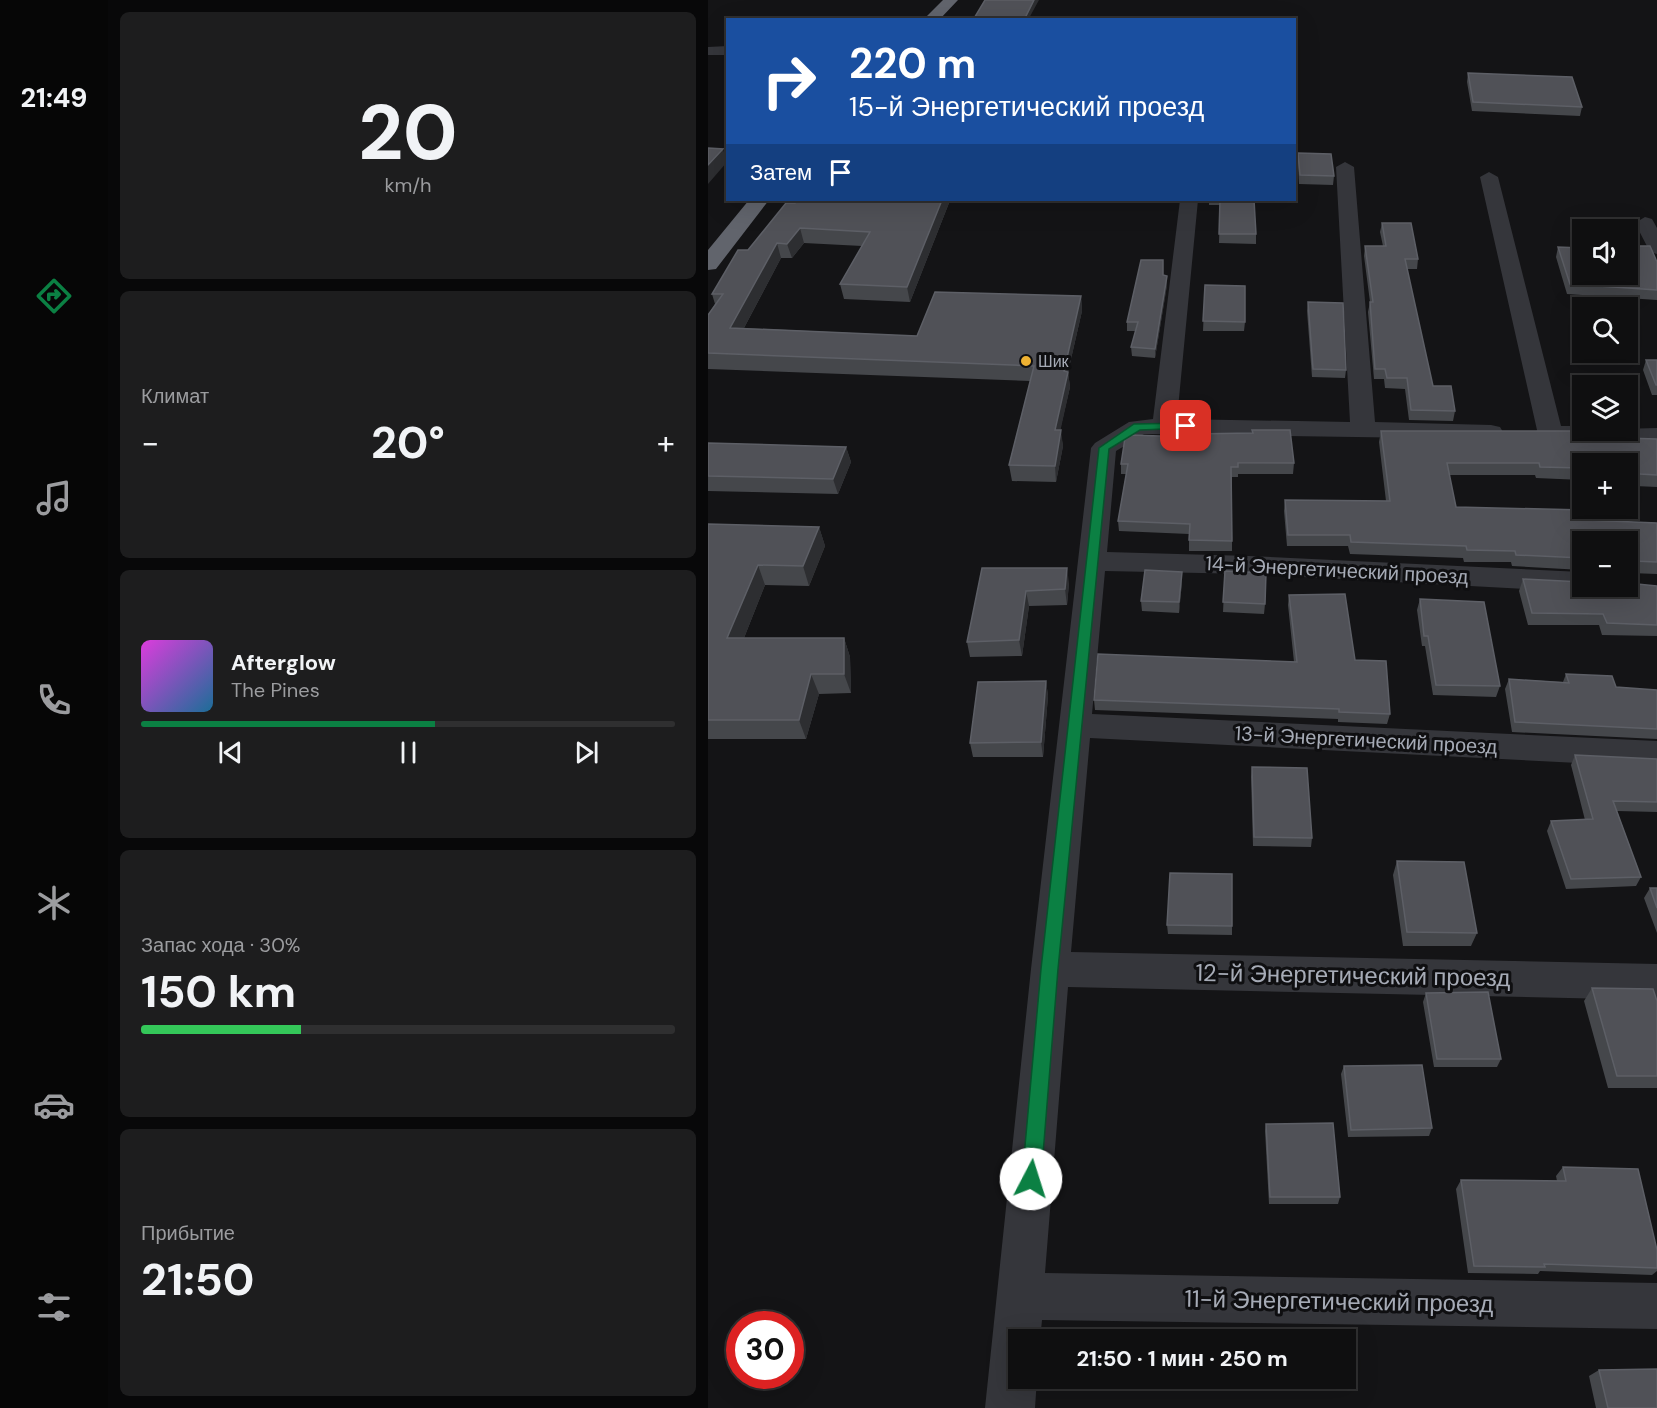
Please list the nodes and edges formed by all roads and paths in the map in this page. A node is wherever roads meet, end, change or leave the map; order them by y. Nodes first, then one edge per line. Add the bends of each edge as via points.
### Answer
1 (951, 0) edge
2 (932, 18) edge
3 (726, 50) edge
4 (708, 51) edge
5 (1344, 167) dead end
6 (1489, 177) dead end
7 (758, 201) edge
8 (1189, 201) edge
9 (1645, 223) dead end
10 (1657, 248) edge
11 (708, 264) edge
12 (1164, 426) junction
13 (1363, 429) junction
14 (1550, 433) junction
15 (1657, 435) edge
16 (1092, 561) junction
17 (1572, 581) edge
18 (1075, 725) junction
19 (1657, 754) edge
20 (1050, 969) junction
21 (1657, 982) edge
22 (1021, 1296) junction
23 (1657, 1306) edge
24 (1010, 1408) edge

1 - 2 highway
3 - 4 street
5 - 13 street
6 - 14 street
7 - 11 highway
8 - 12 street
9 - 10 street
12 - 13 street
12 - 16 street via 1138,427 1104,448
13 - 14 street
14 - 15 street
16 - 17 street, 14-й Энергетический проезд
16 - 18 street
18 - 19 street, 13-й Энергетический проезд
18 - 20 street
20 - 21 street, 12-й Энергетический проезд
20 - 22 street
22 - 23 street, 11-й Энергетический проезд
22 - 24 street

